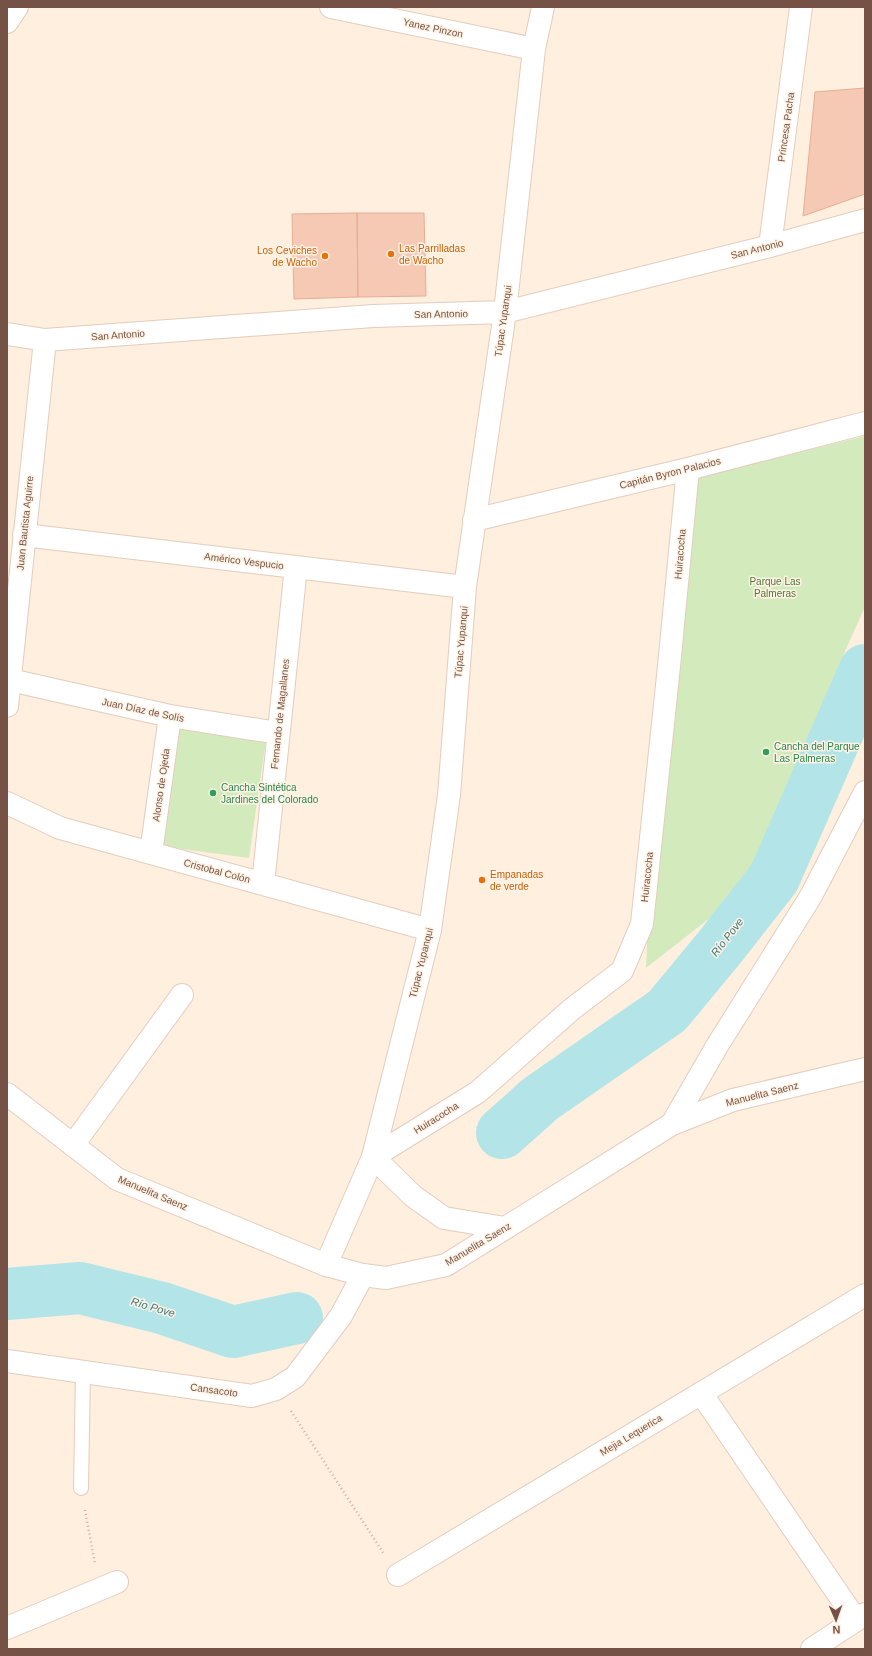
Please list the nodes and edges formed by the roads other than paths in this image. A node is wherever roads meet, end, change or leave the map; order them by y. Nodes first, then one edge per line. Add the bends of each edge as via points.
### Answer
1 (17, 7) edge
2 (331, 7) edge
3 (543, 7) edge
4 (801, 7) edge
5 (7, 22) edge
6 (534, 49) junction
7 (865, 220) edge
8 (770, 246) junction
9 (505, 312) junction
10 (7, 334) edge
11 (45, 340) junction
12 (865, 423) edge
13 (688, 469) junction
14 (474, 520) junction
15 (24, 535) junction
16 (296, 567) junction
17 (465, 587) junction
18 (10, 680) junction
19 (7, 706) edge
20 (170, 716) junction
21 (278, 733) junction
22 (865, 792) edge
23 (7, 803) edge
24 (151, 853) junction
25 (263, 884) junction
26 (430, 930) junction
27 (182, 995) dead end
28 (865, 1069) edge
29 (7, 1094) edge
30 (672, 1124) junction
31 (73, 1145) junction
32 (373, 1157) junction
33 (505, 1228) junction
34 (326, 1264) junction
35 (364, 1275) junction
36 (865, 1295) edge
37 (7, 1361) edge
38 (83, 1372) junction
39 (701, 1393) junction
40 (81, 1488) road end
41 (398, 1575) road end
42 (108, 1586) road end
43 (860, 1617) edge
44 (7, 1628) edge
45 (812, 1649) edge

1 - 5 street
2 - 6 street, Yanez Pinzon
3 - 6 street, Túpac Yupanqui
4 - 8 street, Princesa Pacha
6 - 9 street, Túpac Yupanqui
7 - 8 street, San Antonio
8 - 9 street, San Antonio
9 - 11 street, San Antonio via 373,316
9 - 14 street, Túpac Yupanqui
10 - 11 street, San Antonio
11 - 15 street, Juan Bautista Aguirre
12 - 13 street, Capitán Byron Palacios
13 - 14 street, Capitán Byron Palacios
13 - 32 street, Huiracocha via 642,924 622,970 572,1009 478,1092
14 - 17 street, Túpac Yupanqui
15 - 16 street, Américo Vespucio
15 - 18 street, Juan Bautista Aguirre
16 - 17 street, Américo Vespucio
16 - 21 street, Fernando de Magallanes
17 - 26 street, Túpac Yupanqui via 448,794
18 - 19 street, Juan Bautista Aguirre
18 - 20 street, Juan Díaz de Solís
20 - 21 street, Juan Díaz de Solís
20 - 24 street, Alonso de Ojeda
21 - 25 street, Fernando de Magallanes
22 - 30 street via 811,896 717,1046
23 - 24 street, Cristobal Colón via 60,828
24 - 25 street, Cristobal Colón
25 - 26 street, Cristobal Colón
26 - 32 street, Túpac Yupanqui
27 - 31 street
28 - 30 street, Manuelita Saenz via 733,1100
29 - 31 street, Manuelita Saenz
30 - 33 street, Manuelita Saenz
31 - 34 street, Manuelita Saenz via 117,1179
32 - 33 street via 413,1196 444,1218
32 - 34 street, Túpac Yupanqui
33 - 35 street, Manuelita Saenz via 446,1265 386,1278
34 - 35 street, Manuelita Saenz
35 - 38 street, Cansacoto via 341,1316 309,1360 295,1377 276,1389 252,1396
36 - 39 street, Mejia Lequerica
37 - 38 street, Cansacoto
38 - 40 lane
39 - 41 street, Mejia Lequerica
39 - 43 street
42 - 44 street
43 - 45 street

